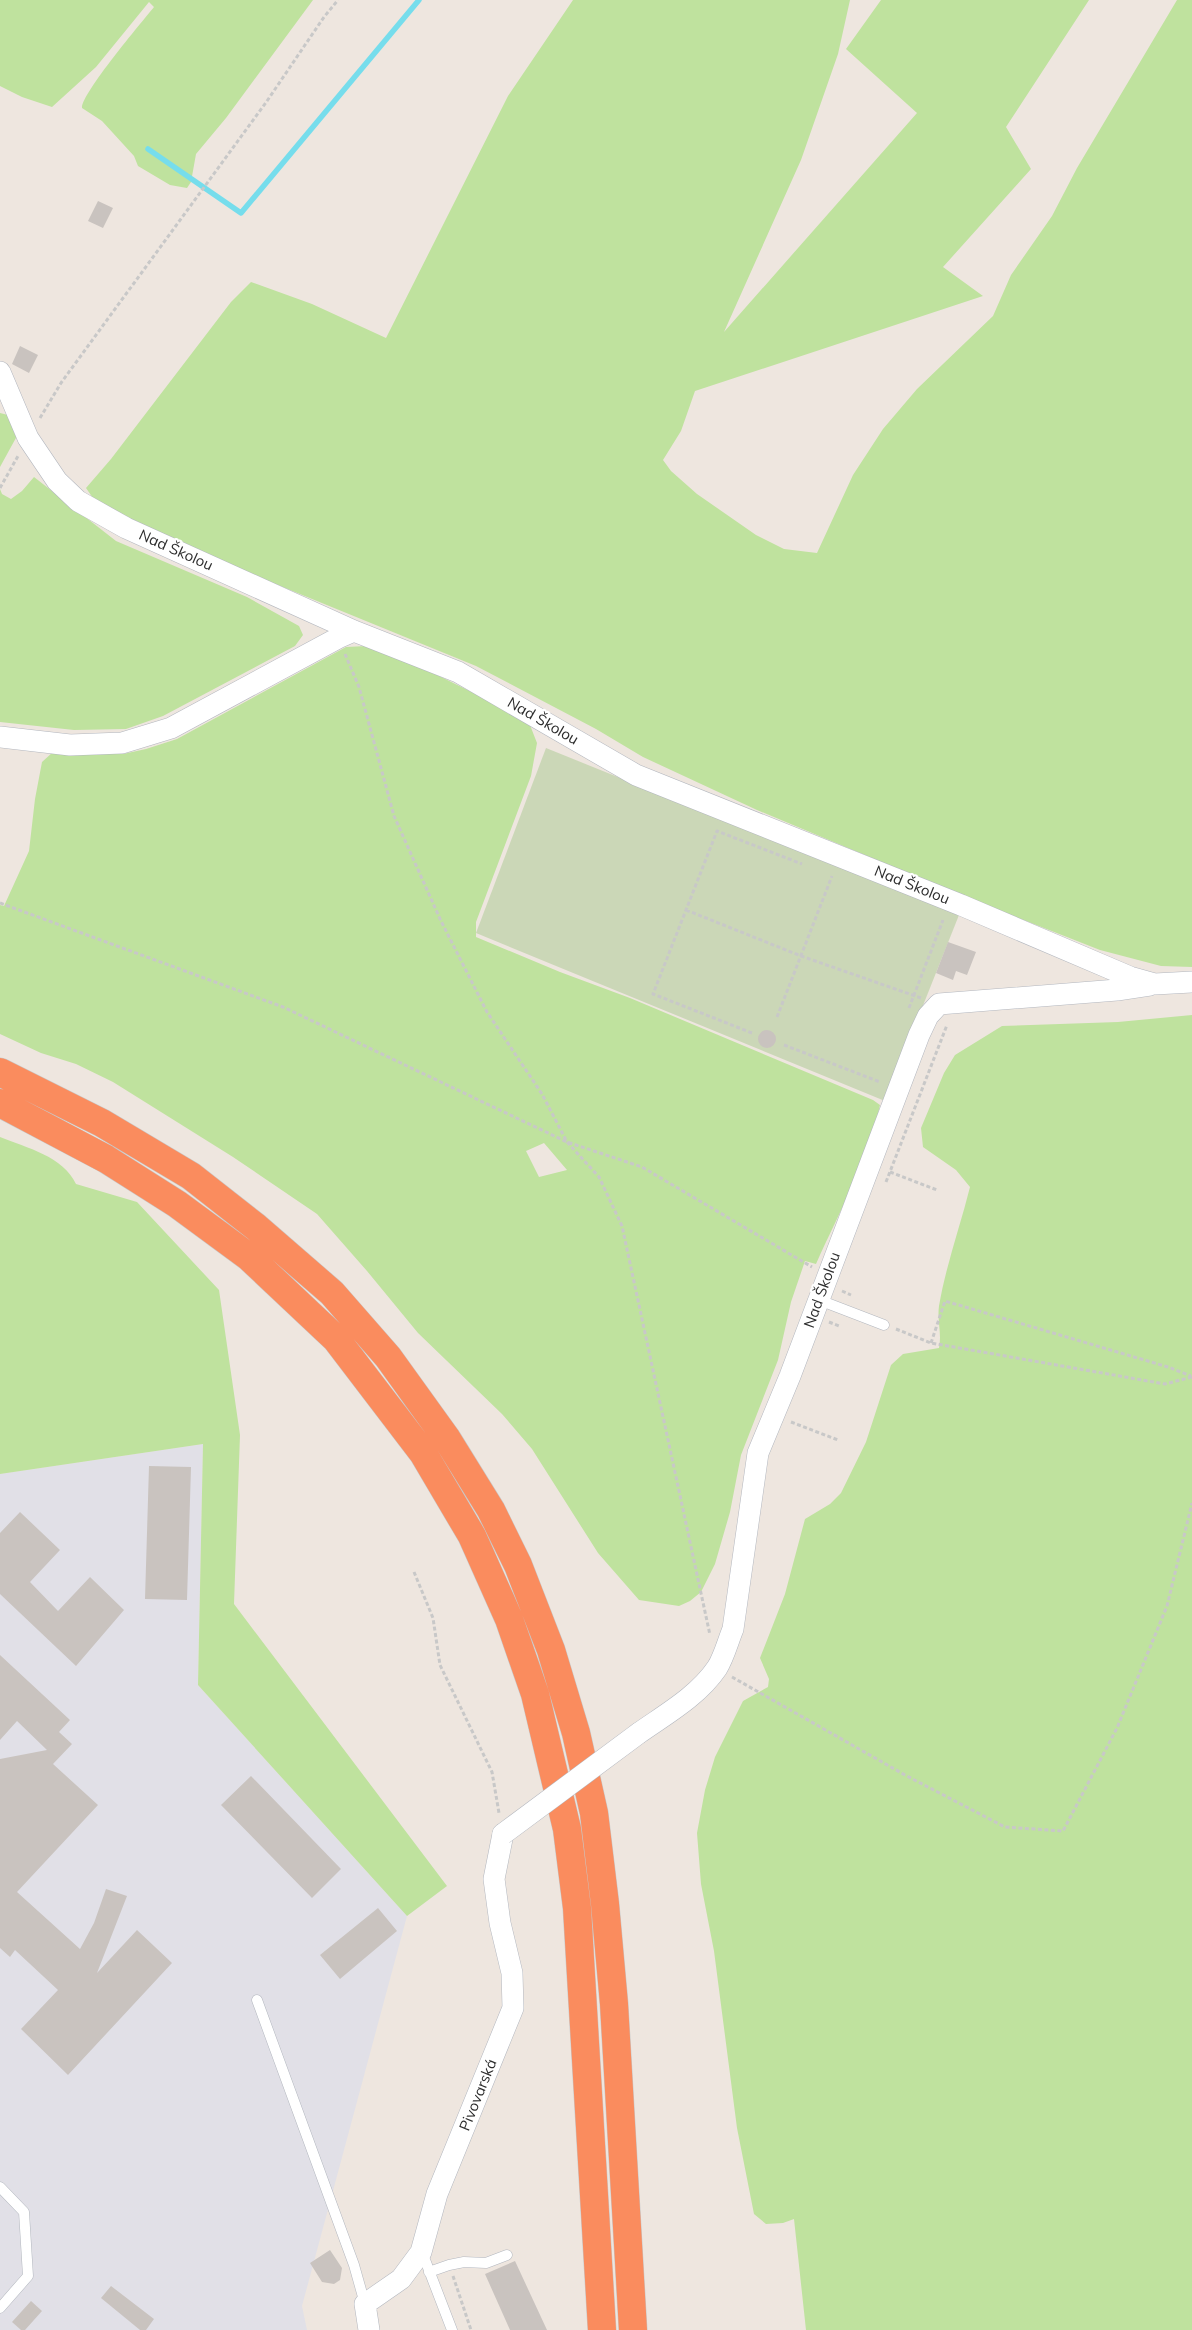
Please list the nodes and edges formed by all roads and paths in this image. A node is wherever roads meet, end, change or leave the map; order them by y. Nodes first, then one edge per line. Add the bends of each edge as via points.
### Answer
1 (338, 0) edge
2 (0, 372) edge
3 (28, 438) junction
4 (0, 488) edge
5 (346, 634) junction
6 (0, 737) edge
7 (806, 866) dead end
8 (823, 873) dead end
9 (832, 876) junction
10 (841, 880) dead end
11 (0, 903) edge
12 (686, 910) junction
13 (935, 917) dead end
14 (801, 956) junction
15 (1192, 982) edge
16 (1155, 984) junction
17 (914, 995) junction
18 (926, 1000) dead end
19 (907, 1013) dead end
20 (777, 1017) dead end
21 (948, 1024) dead end
22 (752, 1033) dead end
23 (784, 1045) dead end
24 (0, 1072) edge
25 (883, 1074) dead end
26 (0, 1103) edge
27 (567, 1142) junction
28 (890, 1172) junction
29 (883, 1190) dead end
30 (937, 1190) dead end
31 (838, 1283) junction
32 (851, 1296) dead end
33 (827, 1303) junction
34 (829, 1322) junction
35 (884, 1324) joint
36 (839, 1326) dead end
37 (825, 1331) dead end
38 (931, 1343) junction
39 (1192, 1377) edge
40 (794, 1412) dead end
41 (790, 1421) junction
42 (787, 1430) dead end
43 (838, 1440) dead end
44 (1192, 1503) edge
45 (414, 1572) dead end
46 (717, 1668) junction
47 (503, 1834) junction
48 (257, 2000) dead end
49 (0, 2187) edge
50 (421, 2252) junction
51 (507, 2255) dead end
52 (430, 2272) junction
53 (365, 2304) junction
54 (0, 2308) edge
55 (369, 2330) edge
56 (452, 2330) edge
57 (602, 2330) edge
58 (633, 2330) edge

1 - 3 path via 62,383
2 - 3 street, Nad Školou
3 - 4 path
3 - 5 street, Nad Školou via 57,481 78,501 126,528
5 - 6 street via 171,728 130,741 70,745
5 - 16 street, Nad Školou via 458,672 636,775 961,905 1130,977
5 - 27 path via 394,816 487,1012 542,1094
7 - 12 path via 717,831
8 - 9 path
9 - 10 path
9 - 14 path
11 - 27 path via 283,1007
12 - 14 path
12 - 22 path via 653,994
13 - 17 path via 944,920
14 - 17 path
14 - 20 path
15 - 16 street, Nad Školou
16 - 31 street, Nad Školou via 939,1004 928,1016 919,1035
17 - 18 path
17 - 19 path
21 - 28 path
23 - 25 path via 880,1083
24 - 58 highway via 102,1123 190,1176 256,1227 332,1293 393,1364 448,1439 518,1565 551,1650 576,1733 594,1813 613,1994
26 - 57 highway via 106,1159 177,1204 249,1258 336,1339 423,1453 472,1536 509,1619 535,1694 567,1829 577,1908
27 - 31 path via 642,1167
27 - 46 path via 599,1178 622,1226
28 - 29 path
28 - 30 path
31 - 32 path
31 - 33 street, Nad Školou
31 - 33 path
33 - 34 path
33 - 35 lane
33 - 46 street, Nad Školou via 758,1453 733,1628
34 - 36 path
34 - 37 path
35 - 38 path
38 - 39 path via 1165,1384
38 - 39 path via 945,1301
40 - 41 path
41 - 42 path
41 - 43 path
44 - 46 path via 1167,1606 1117,1728 1063,1831 1005,1828
45 - 47 path via 434,1618 440,1665 492,1772
46 - 47 street, Nad Školou, bridge via 692,1695
47 - 50 street, Pivovarská via 494,1878 512,1973 513,2008 437,2194
48 - 53 lane via 354,2265
49 - 54 lane via 24,2212 28,2276
50 - 52 lane
50 - 53 street, Pivovarská via 401,2279
51 - 52 lane via 486,2263 464,2262
52 - 56 lane
53 - 55 street

